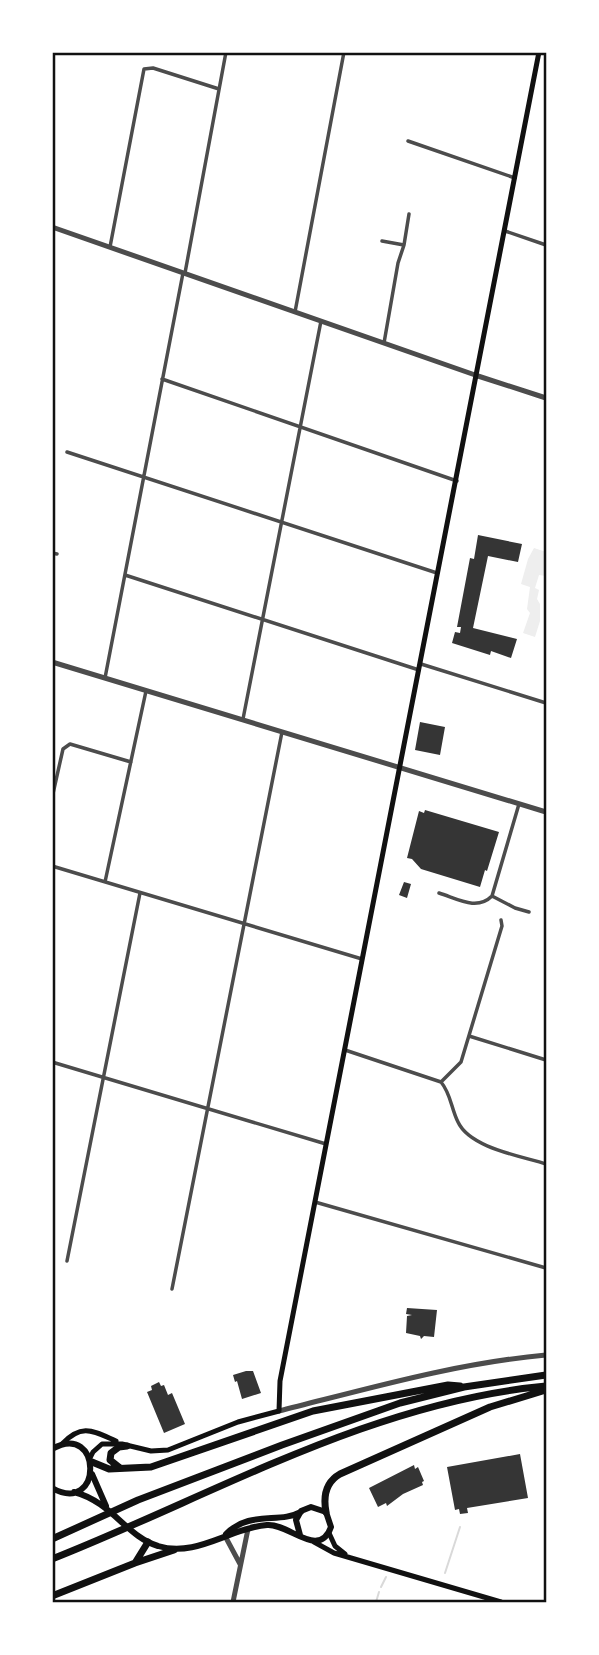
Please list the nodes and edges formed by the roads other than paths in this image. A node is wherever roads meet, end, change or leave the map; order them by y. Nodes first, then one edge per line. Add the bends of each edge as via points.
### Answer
1 (226, 52) edge
2 (344, 52) edge
3 (539, 52) edge
4 (219, 89) junction
5 (408, 141) dead end
6 (515, 178) junction
7 (409, 214) dead end
8 (52, 227) edge
9 (505, 231) junction
10 (382, 241) dead end
11 (404, 245) junction
12 (547, 245) edge
13 (110, 247) junction
14 (184, 273) junction
15 (295, 312) junction
16 (321, 321) junction
17 (384, 343) junction
18 (478, 376) junction
19 (162, 379) junction
20 (547, 398) edge
21 (301, 426) junction
22 (67, 452) dead end
23 (143, 478) junction
24 (457, 481) junction
25 (282, 523) junction
26 (439, 573) junction
27 (125, 575) junction
28 (263, 619) junction
29 (52, 662) edge
30 (420, 667) junction
31 (105, 678) junction
32 (146, 691) junction
33 (547, 703) edge
34 (243, 719) junction
35 (282, 732) junction
36 (131, 762) junction
37 (400, 767) junction
38 (52, 798) edge
39 (519, 804) junction
40 (547, 812) edge
41 (52, 866) edge
42 (105, 882) junction
43 (140, 892) junction
44 (439, 892) dead end
45 (492, 896) junction
46 (529, 912) dead end
47 (501, 920) dead end
48 (243, 924) junction
49 (362, 959) junction
50 (469, 1036) junction
51 (345, 1050) junction
52 (547, 1060) edge
53 (52, 1062) edge
54 (103, 1077) junction
55 (441, 1082) junction
56 (207, 1108) junction
57 (326, 1144) junction
58 (547, 1164) edge
59 (315, 1202) junction
60 (68, 1261) dead end
61 (547, 1268) edge
62 (172, 1289) dead end
63 (547, 1355) edge
64 (547, 1375) edge
65 (464, 1387) junction
66 (547, 1388) edge
67 (279, 1410) junction
68 (62, 1444) junction
69 (125, 1445) junction
70 (53, 1448) edge
71 (91, 1460) junction
72 (124, 1469) junction
73 (92, 1474) junction
74 (52, 1488) edge
75 (74, 1492) junction
76 (106, 1507) junction
77 (301, 1511) junction
78 (326, 1512) junction
79 (248, 1529) junction
80 (329, 1533) junction
81 (300, 1535) junction
82 (225, 1536) junction
83 (52, 1539) edge
84 (148, 1542) junction
85 (314, 1542) junction
86 (174, 1550) junction
87 (348, 1556) junction
88 (52, 1559) edge
89 (135, 1563) junction
90 (240, 1564) junction
91 (52, 1596) edge
92 (233, 1602) edge
93 (501, 1602) edge

1 - 4 street
2 - 15 street
3 - 6 main road
4 - 13 street via 144,69
4 - 14 street
5 - 6 street
6 - 9 main road
7 - 11 street
8 - 13 street
9 - 12 street
9 - 18 main road
10 - 11 street
11 - 17 street
13 - 14 street
14 - 15 street
14 - 19 street
15 - 16 street
16 - 17 street
16 - 21 street
17 - 18 street
18 - 20 street
18 - 24 main road
19 - 21 street
19 - 23 street
21 - 24 street
21 - 25 street
22 - 23 street
23 - 25 street
23 - 27 street
24 - 26 main road
25 - 26 street
25 - 28 street
26 - 30 main road
27 - 28 street
27 - 31 street
28 - 30 street
28 - 34 street
29 - 31 street
30 - 33 street
30 - 37 main road
31 - 32 street
32 - 34 street
32 - 36 street
34 - 35 street
35 - 37 street
35 - 48 street
36 - 38 street via 70,744 63,749
36 - 42 street
37 - 39 street
37 - 49 main road
39 - 40 street
39 - 45 street
41 - 42 street
42 - 43 street
43 - 48 street
43 - 54 street
44 - 45 street via 475,904
45 - 46 street
47 - 50 street
48 - 49 street
48 - 56 street
49 - 51 main road
50 - 52 street
50 - 55 street via 461,1062
51 - 55 street
51 - 57 main road
53 - 54 street
54 - 56 street
54 - 60 street
55 - 58 street via 466,1133 477,1141
56 - 57 street
56 - 62 street
57 - 59 main road
59 - 61 street
59 - 67 main road via 280,1381
63 - 67 street via 429,1373
64 - 65 highway
65 - 72 highway via 448,1385 313,1411 151,1467
65 - 83 highway via 282,1445 138,1500
66 - 78 highway via 490,1407 332,1478 324,1495
66 - 88 highway via 515,1389 431,1405 335,1437
67 - 69 main road via 168,1450
68 - 69 main road via 86,1430
68 - 70 main road
68 - 71 main road via 78,1446
69 - 71 main road via 102,1444
69 - 72 highway via 111,1453 110,1460
71 - 72 highway via 109,1469
71 - 73 main road
73 - 75 main road via 84,1487
73 - 76 main road
74 - 75 main road
75 - 76 main road
76 - 84 main road
77 - 78 main road via 317,1507
77 - 81 main road via 296,1520
77 - 82 main road via 255,1519
78 - 80 main road via 331,1522
79 - 81 main road via 271,1524
79 - 82 main road
79 - 90 street
80 - 85 main road
80 - 87 main road via 335,1546
81 - 85 main road
82 - 86 main road
82 - 90 street
84 - 86 main road
84 - 89 highway
85 - 87 main road
86 - 89 highway
87 - 93 main road
89 - 91 highway
90 - 92 street

